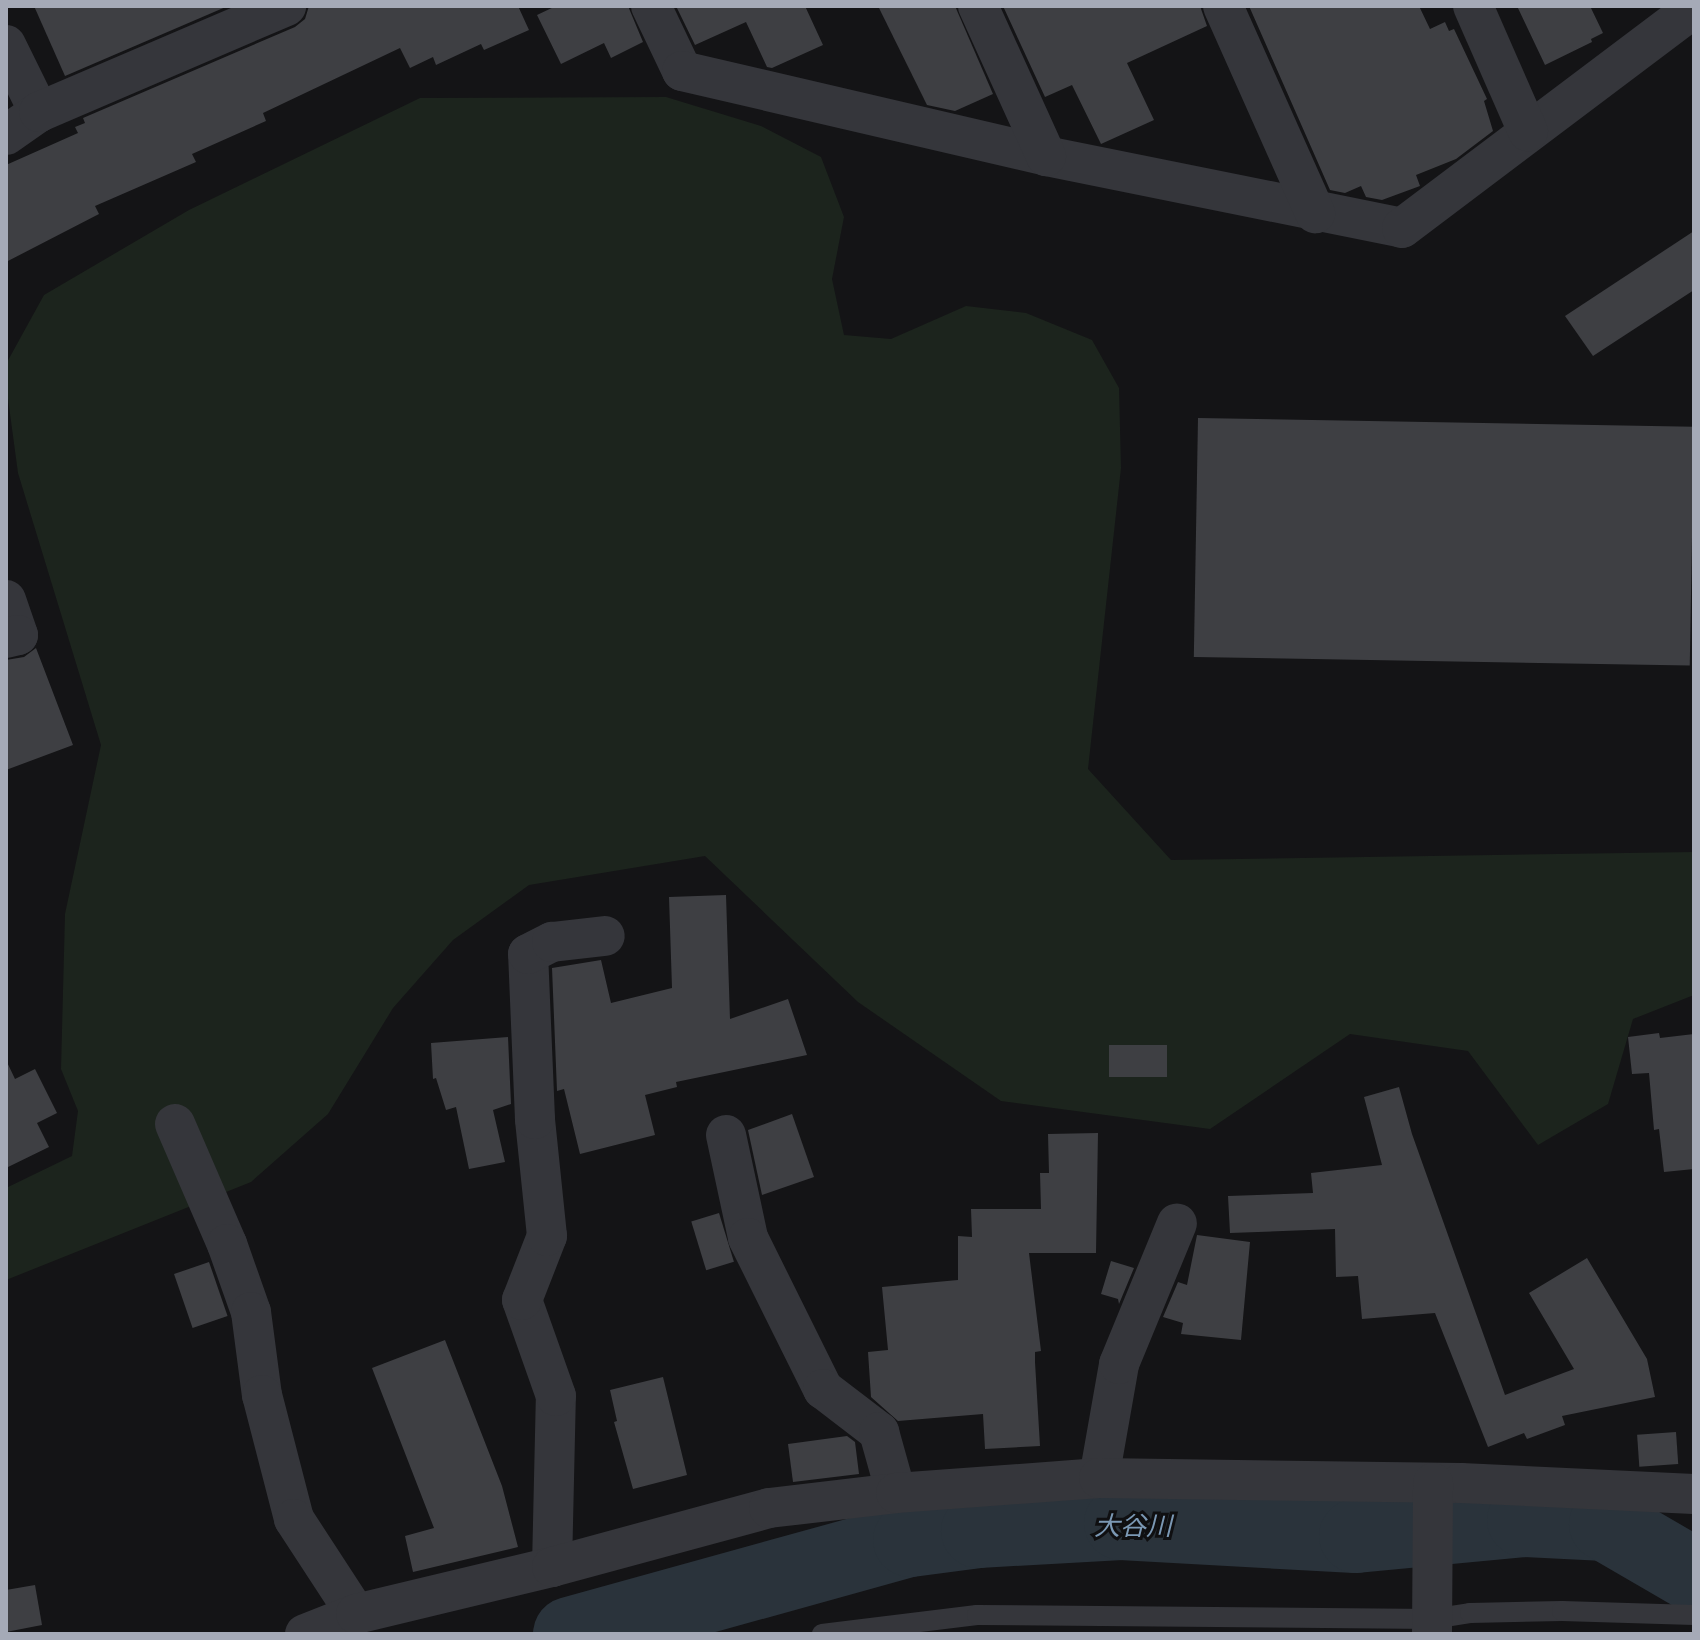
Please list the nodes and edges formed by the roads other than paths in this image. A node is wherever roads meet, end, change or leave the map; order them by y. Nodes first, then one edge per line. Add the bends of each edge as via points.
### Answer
1 (286, 6) edge
2 (651, 6) edge
3 (978, 6) edge
4 (1223, 6) edge
5 (1473, 6) edge
6 (1694, 8) edge
7 (6, 45) edge
8 (39, 112) junction
9 (1528, 131) junction
10 (6, 135) edge
11 (1046, 156) junction
12 (1315, 213) junction
13 (6, 600) edge
14 (6, 638) edge
15 (605, 936) dead end
16 (175, 1124) dead end
17 (726, 1135) dead end
18 (1177, 1223) dead end
19 (1099, 1478) junction
20 (1432, 1492) junction
21 (896, 1493) junction
22 (1694, 1494) edge
23 (552, 1567) junction
24 (1694, 1615) edge
25 (1431, 1618) edge
26 (328, 1627) edge
27 (822, 1634) edge

1 - 8 street
2 - 11 street via 682,71
3 - 11 street
4 - 12 street
5 - 9 street
6 - 9 street
7 - 8 street
8 - 10 street
9 - 12 street via 1402,228
11 - 12 street
13 - 14 street via 18,635
15 - 23 street via 552,942 528,954 535,1119 547,1236 522,1300 556,1396
16 - 26 street via 251,1312 262,1395
17 - 21 street via 748,1238 823,1389 879,1432
18 - 19 street via 1119,1364
19 - 20 street
19 - 21 street
20 - 22 street
20 - 25 street
21 - 23 street via 769,1508
23 - 26 street
24 - 25 lane via 1562,1611
25 - 27 lane via 977,1615

